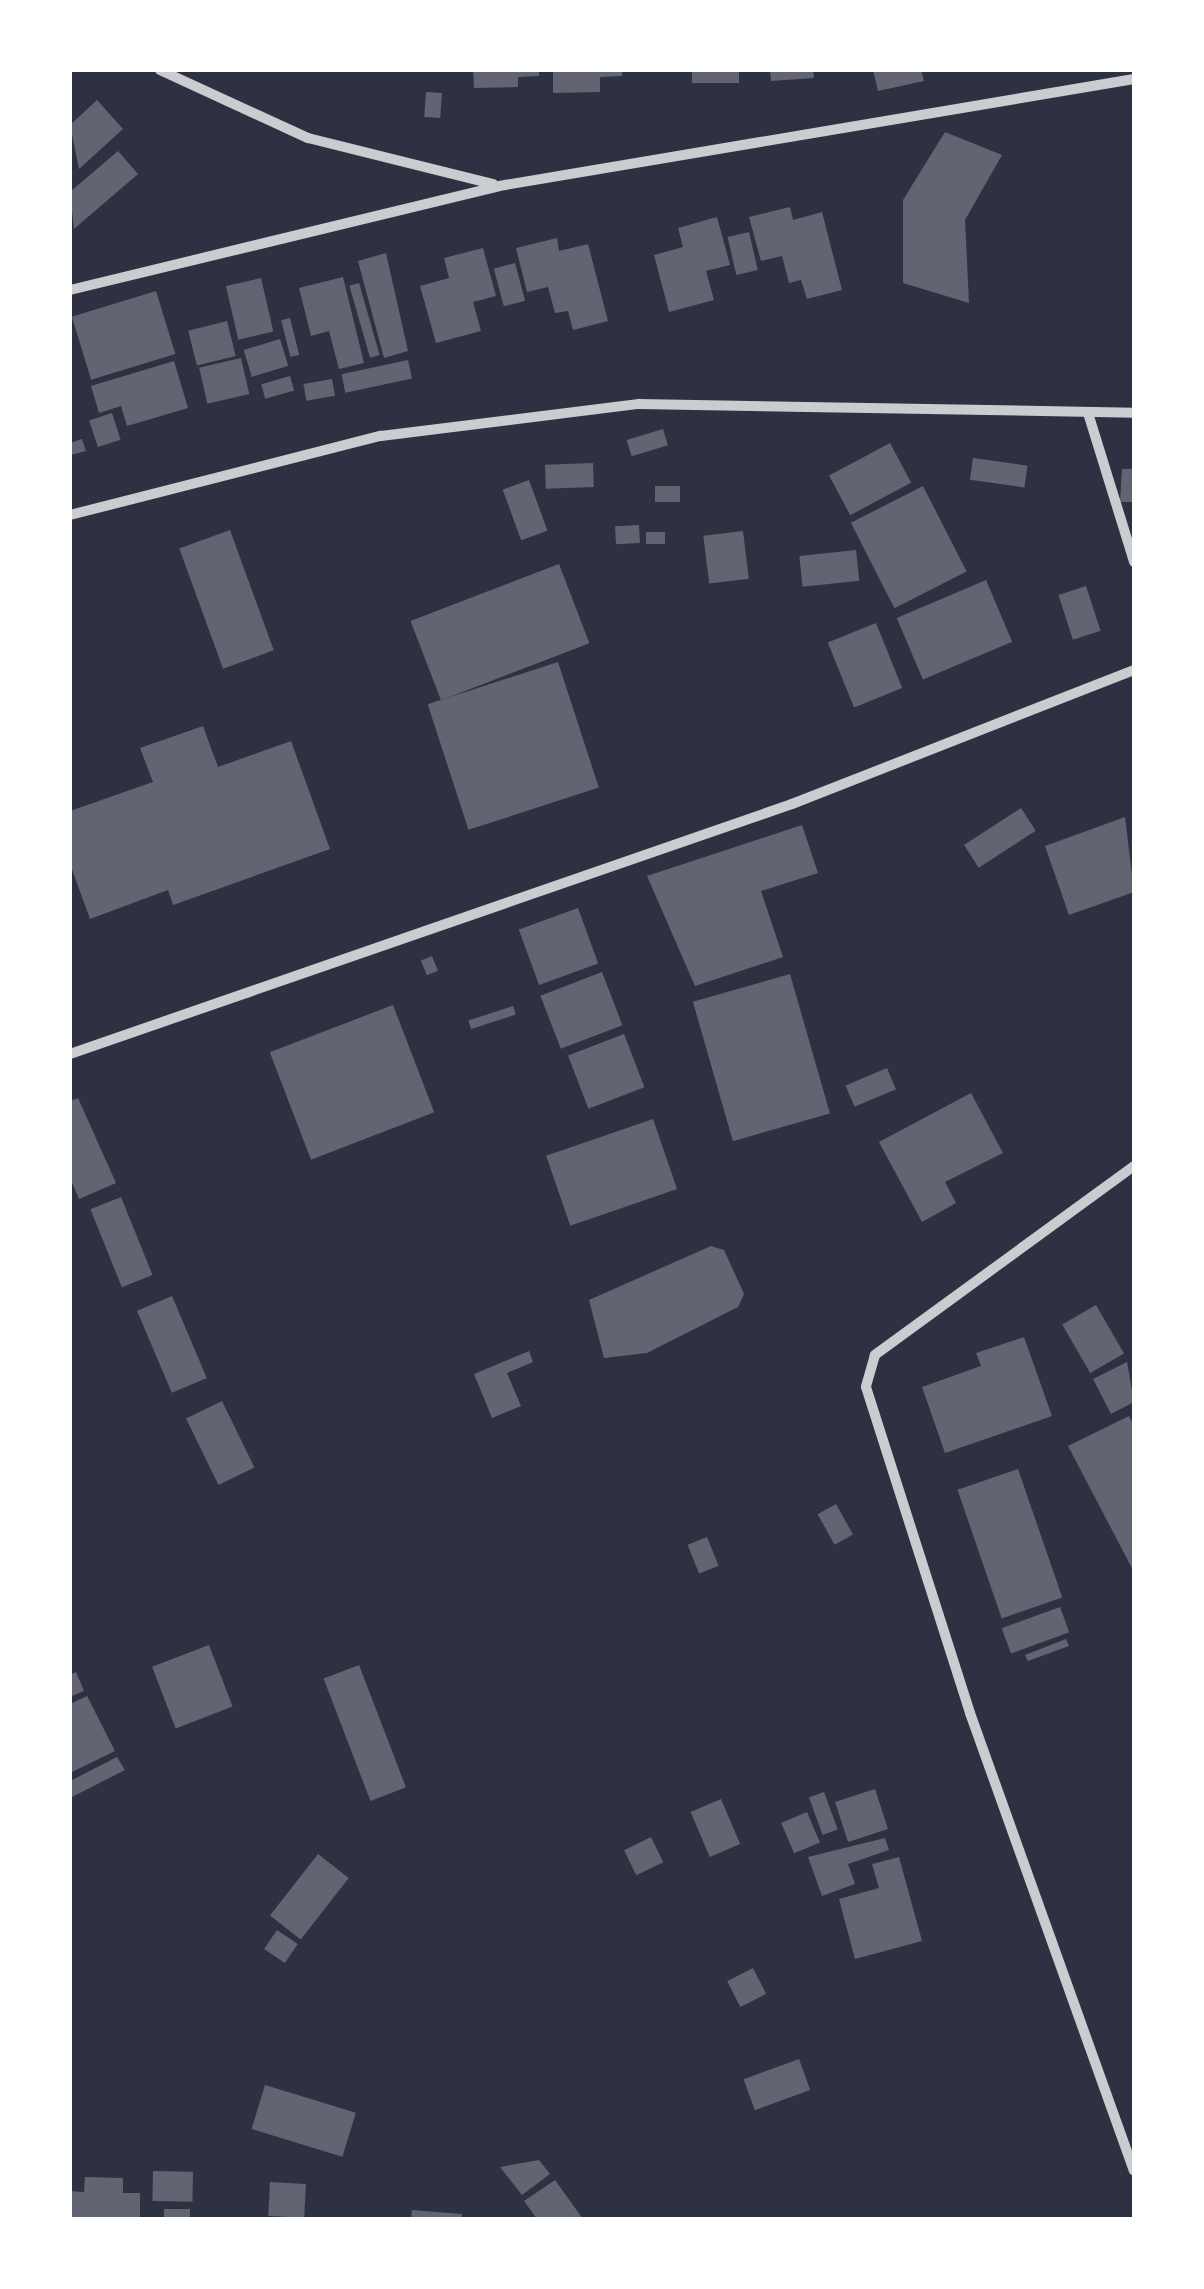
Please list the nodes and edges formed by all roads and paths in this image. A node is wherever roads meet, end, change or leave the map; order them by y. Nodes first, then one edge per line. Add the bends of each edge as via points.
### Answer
1 (160, 70) edge
2 (1134, 79) edge
3 (499, 186) junction
4 (70, 290) edge
5 (1088, 412) junction
6 (1134, 414) edge
7 (70, 515) edge
8 (1134, 562) edge
9 (1134, 670) edge
10 (70, 1054) edge
11 (1134, 1166) edge
12 (1134, 2170) edge

1 - 3 street via 308,138
2 - 3 street
3 - 4 street
5 - 6 street
5 - 7 street via 639,404 381,436
5 - 8 street
9 - 10 street via 792,804
11 - 12 street via 875,1355 866,1388 970,1713

